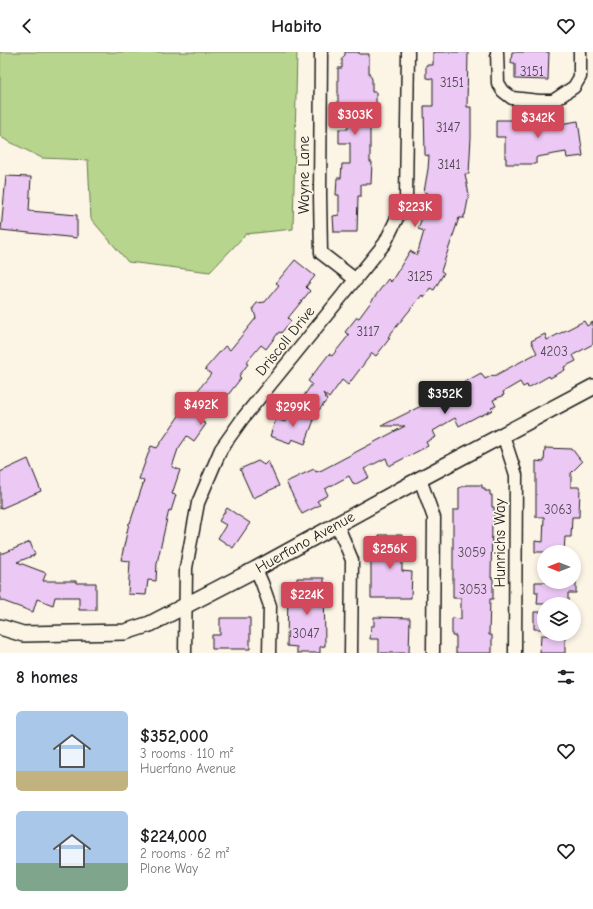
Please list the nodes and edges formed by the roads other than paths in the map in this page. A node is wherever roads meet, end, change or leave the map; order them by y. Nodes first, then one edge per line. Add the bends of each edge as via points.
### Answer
1 (321, 52) edge
2 (408, 52) edge
3 (497, 52) edge
4 (580, 52) edge
5 (356, 280) junction
6 (592, 390) edge
7 (503, 435) junction
8 (420, 479) junction
9 (337, 524) junction
10 (256, 569) junction
11 (185, 605) junction
12 (0, 627) edge
13 (185, 653) edge
14 (269, 653) edge
15 (351, 653) edge
16 (433, 653) edge
17 (515, 653) edge

1 - 5 street, Wayne Lane via 321,253
2 - 5 street, Driscoll Drive via 406,199 385,243
3 - 4 street via 498,83 503,91 512,98 540,101 553,101 574,87 580,77
5 - 11 street, Driscoll Drive via 243,418 221,449 198,504 186,568
6 - 7 street, Huerfano Avenue
7 - 8 street, Huerfano Avenue
7 - 17 street, Hunrichs Way via 516,475
8 - 9 street, Huerfano Avenue
8 - 16 street via 434,518
9 - 10 street, Huerfano Avenue
9 - 15 street via 352,560
10 - 11 street, Huerfano Avenue
10 - 14 street via 270,606
11 - 12 street, Huerfano Avenue via 150,624 125,632 23,634
11 - 13 street, Driscoll Drive

